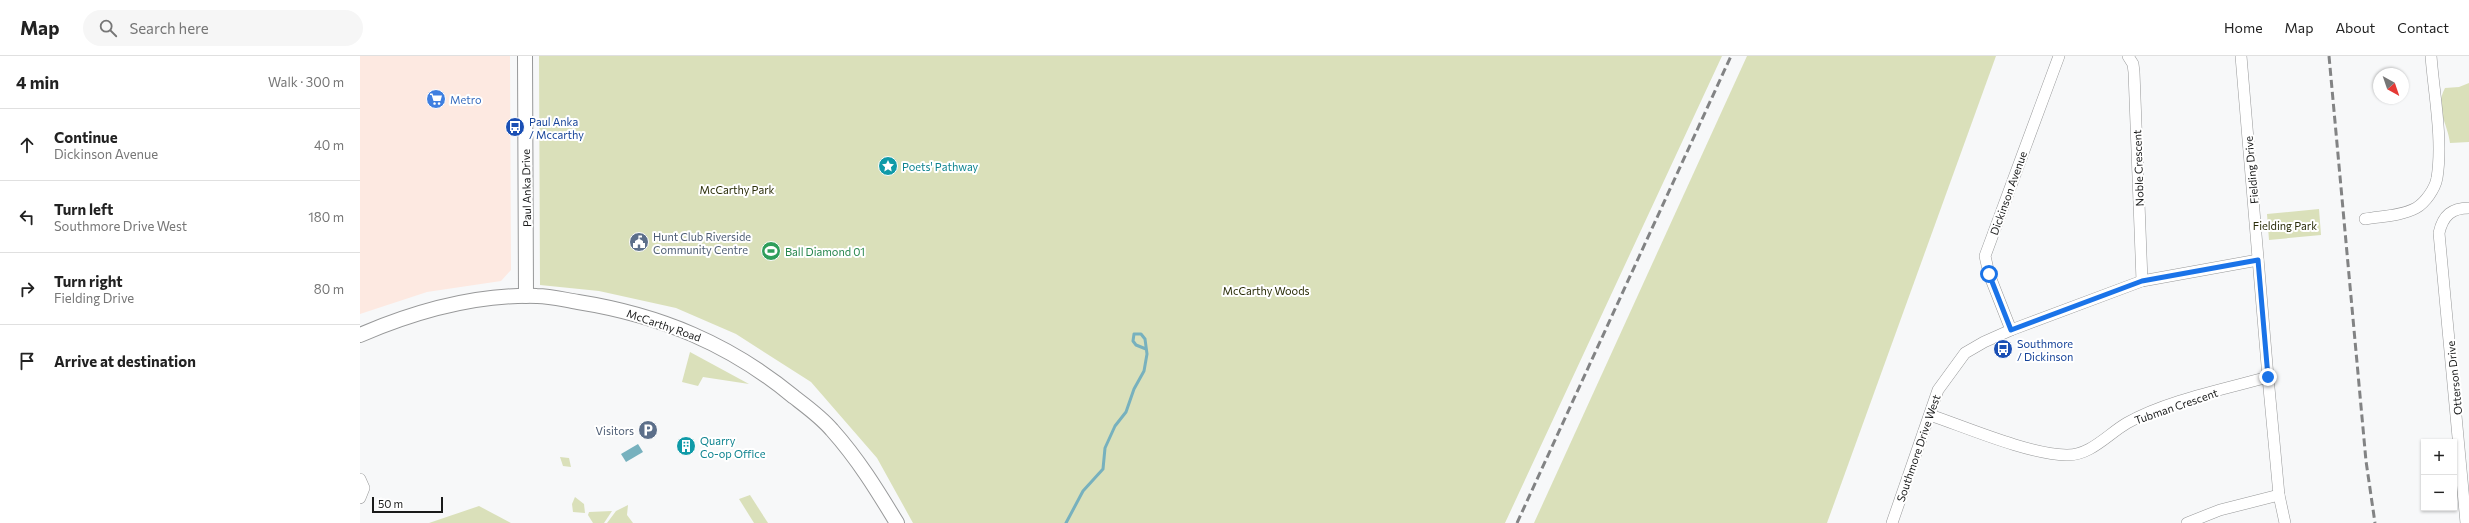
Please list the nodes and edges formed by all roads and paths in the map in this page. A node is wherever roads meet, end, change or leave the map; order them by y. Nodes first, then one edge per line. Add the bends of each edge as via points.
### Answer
1 (525, 56) edge
2 (2059, 56) edge
3 (2128, 56) edge
4 (2240, 56) edge
5 (2431, 56) edge
6 (2469, 208) edge
7 (2365, 218) dead end
8 (2258, 260) junction
9 (2142, 281) junction
10 (526, 296) junction
11 (2011, 330) junction
12 (360, 335) edge
13 (2268, 377) junction
14 (1930, 415) junction
15 (360, 479) edge
16 (2466, 479) edge
17 (2279, 495) junction
18 (360, 498) edge
19 (897, 523) edge
20 (1892, 523) edge
21 (2188, 523) edge
22 (2285, 523) edge
23 (2466, 523) edge

1 - 10 street, Paul Anka Drive
2 - 11 street, Dickinson Avenue via 1985,256 1989,274
3 - 9 street, Noble Crescent via 2134,72
4 - 8 street, Fielding Drive
5 - 7 street via 2438,136 2437,180 2427,199 2416,208 2403,213
6 - 16 street, Otterson Drive via 2457,208 2448,214 2442,222 2440,234
8 - 9 street, Southmore Drive West
8 - 13 street, Fielding Drive
9 - 11 street, Southmore Drive West
10 - 12 street, McCarthy Road via 429,309
10 - 19 street, McCarthy Road via 605,306 651,319 690,332 752,365 773,379 832,430 868,473
11 - 14 street, Southmore Drive West via 1965,353 1938,390
13 - 14 street, Tubman Crescent via 2158,410 2128,423 2088,450 2068,455 2041,452
13 - 17 street, Fielding Drive
14 - 20 street, Southmore Drive West
15 - 18 street via 364,488
16 - 23 street, Otterson Drive
17 - 21 street via 2220,510
17 - 22 street, Fielding Drive

